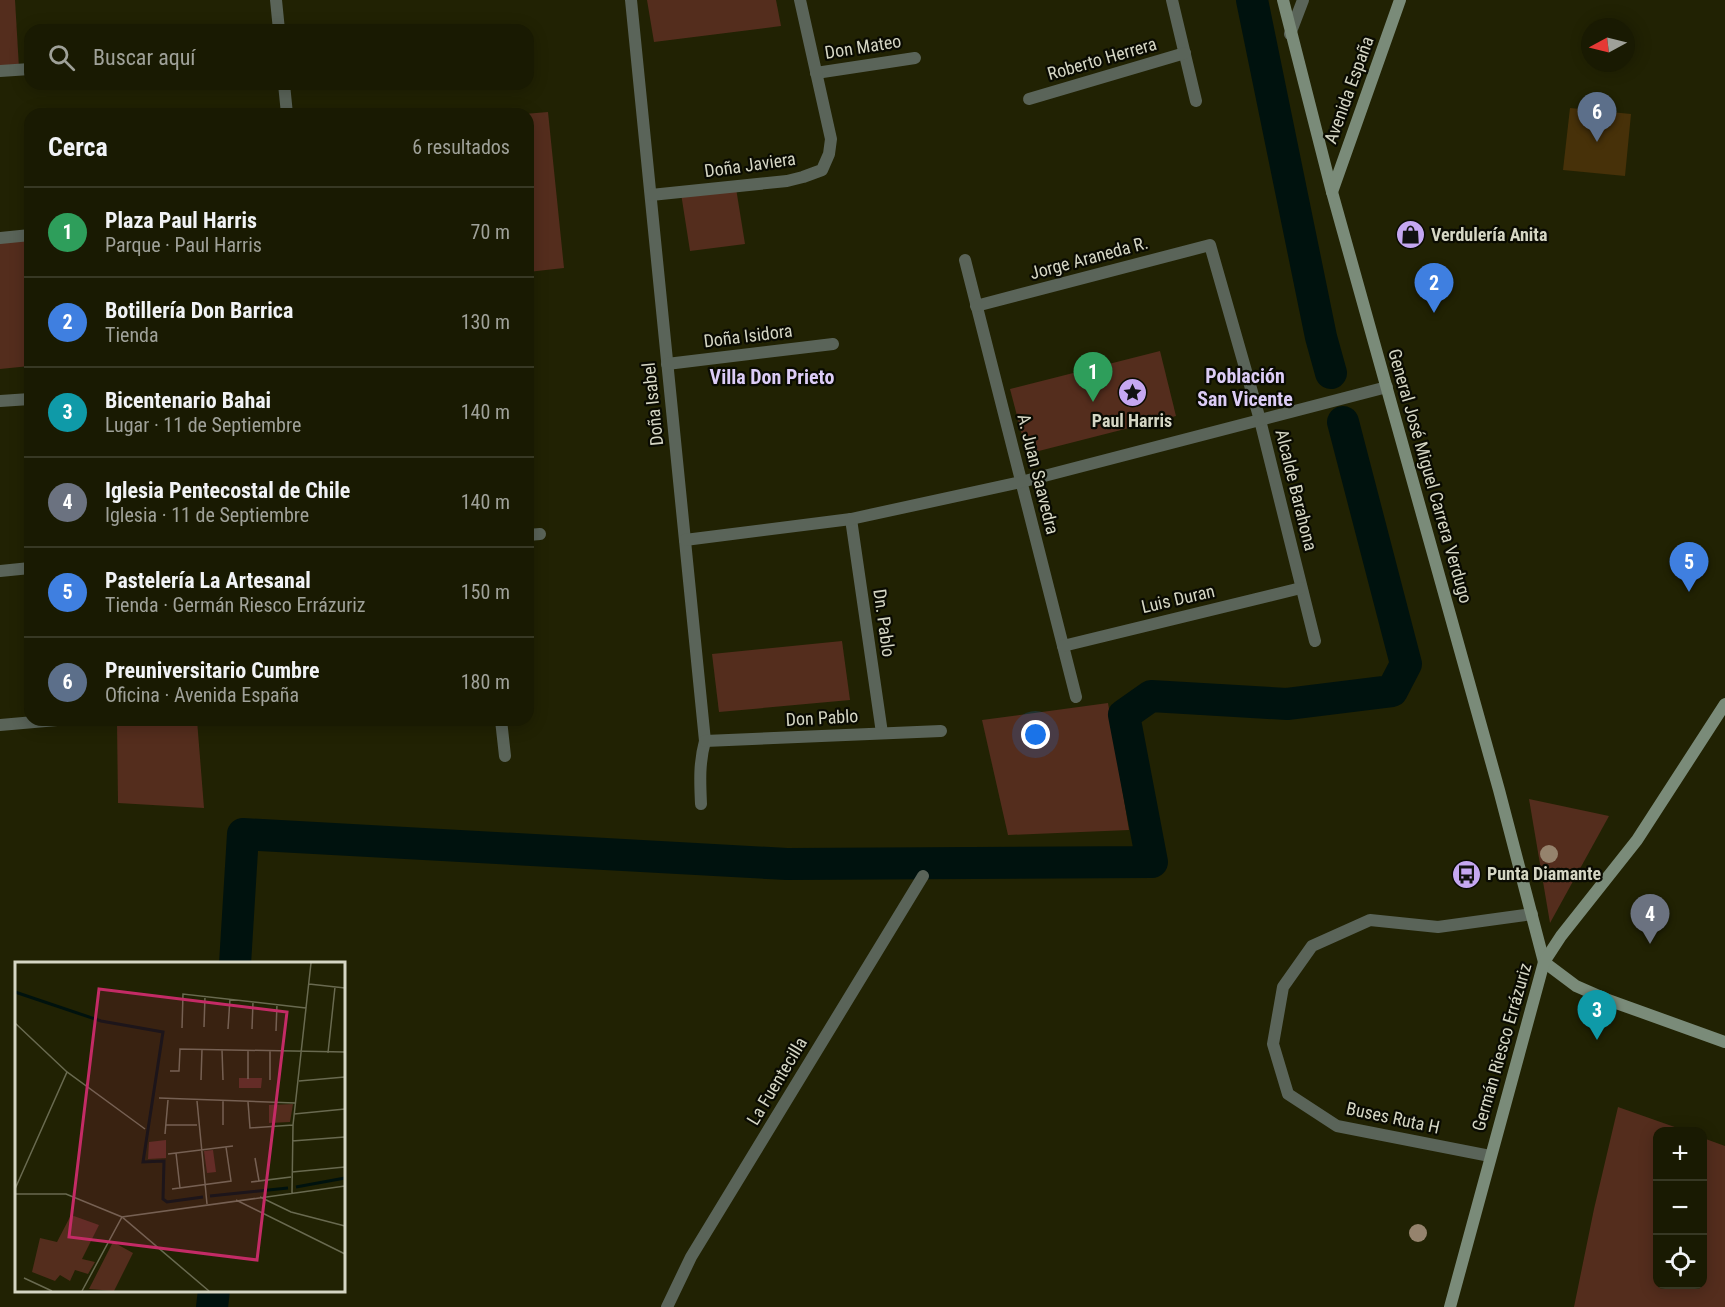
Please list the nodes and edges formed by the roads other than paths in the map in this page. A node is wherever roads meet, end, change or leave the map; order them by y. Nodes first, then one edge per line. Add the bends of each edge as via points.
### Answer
1 (276, 0) edge
2 (631, 0) edge
3 (800, 0) edge
4 (1172, 0) edge
5 (1282, 0) edge
6 (1304, 0) edge
7 (1400, 0) edge
8 (278, 24) edge
9 (1290, 34) junction
10 (1185, 53) junction
11 (915, 58) dead end
12 (24, 69) edge
13 (0, 71) edge
14 (816, 73) junction
15 (285, 90) edge
16 (1029, 99) dead end
17 (1196, 101) dead end
18 (286, 108) edge
19 (1332, 192) junction
20 (651, 195) junction
21 (24, 236) edge
22 (0, 238) edge
23 (1210, 245) joint
24 (965, 260) dead end
25 (976, 306) junction
26 (833, 344) dead end
27 (667, 364) junction
28 (1387, 387) junction
29 (24, 399) edge
30 (0, 401) edge
31 (1260, 420) junction
32 (1021, 482) junction
33 (851, 519) junction
34 (685, 540) junction
35 (24, 569) edge
36 (0, 571) edge
37 (1301, 588) junction
38 (1315, 641) dead end
39 (1064, 645) junction
40 (1076, 697) dead end
41 (1725, 704) edge
42 (24, 723) edge
43 (0, 725) edge
44 (502, 726) edge
45 (941, 731) dead end
46 (882, 733) junction
47 (705, 741) junction
48 (505, 756) dead end
49 (701, 804) dead end
50 (923, 876) dead end
51 (1532, 914) junction
52 (1544, 962) junction
53 (1725, 1042) edge
54 (1490, 1156) junction
55 (667, 1307) edge
56 (1450, 1307) edge

1 - 8 street
2 - 20 street, Doña Isabel
3 - 14 street, Doña Javiera
4 - 10 street, Roberto Herrera
5 - 9 street, General José Miguel Carrera Verdugo
6 - 9 street
7 - 19 street, Avenida España
9 - 19 street, General José Miguel Carrera Verdugo
10 - 16 street, Roberto Herrera
10 - 17 street, Roberto Herrera
11 - 14 street, Don Mateo
12 - 13 street
14 - 20 street, Doña Javiera via 831,139 822,170 787,181
15 - 18 street
19 - 28 street, General José Miguel Carrera Verdugo
20 - 27 street, Doña Isabel
21 - 22 street
23 - 25 street, Jorge Araneda R.
23 - 31 street, Alcalde Barahona
24 - 25 street, A. Juan Saavedra
25 - 32 street, A. Juan Saavedra
26 - 27 street, Doña Isidora
27 - 34 street, Doña Isabel
28 - 31 street
28 - 51 street, General José Miguel Carrera Verdugo
29 - 30 street
31 - 32 street
31 - 37 street, Alcalde Barahona
32 - 33 street
32 - 39 street, A. Juan Saavedra
33 - 34 street
33 - 46 street, Dn. Pablo
34 - 47 street, Doña Isabel
35 - 36 street
37 - 38 street, Alcalde Barahona
37 - 39 street, Luis Duran
39 - 40 street, A. Juan Saavedra
41 - 52 street, Germán Riesco Errázuriz via 1637,840
42 - 43 street
44 - 48 street
45 - 46 street, Don Pablo
46 - 47 street, Don Pablo
47 - 49 street, Doña Isabel via 699,771
50 - 55 street, La Fuentecilla via 691,1257
51 - 52 street, General José Miguel Carrera Verdugo
51 - 54 street, Buses Ruta H via 1438,927 1370,920 1312,946 1283,987 1273,1044 1288,1095 1337,1126
52 - 53 street via 1576,986
52 - 54 street, Germán Riesco Errázuriz
54 - 56 street, Germán Riesco Errázuriz

